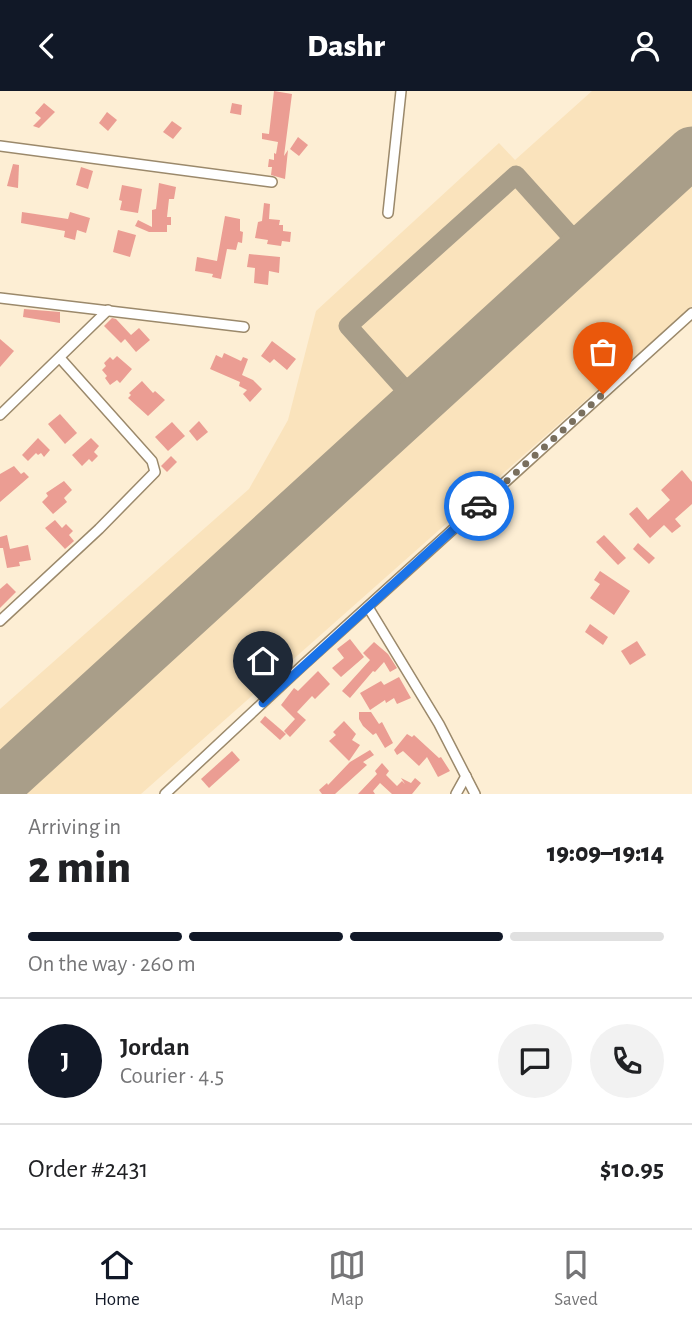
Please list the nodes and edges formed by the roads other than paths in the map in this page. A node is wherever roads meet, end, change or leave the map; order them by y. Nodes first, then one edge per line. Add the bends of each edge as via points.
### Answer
1 (401, 91) edge
2 (0, 146) edge
3 (272, 183) dead end
4 (388, 213) dead end
5 (0, 298) edge
6 (108, 310) junction
7 (692, 313) edge
8 (244, 327) dead end
9 (60, 358) junction
10 (0, 415) edge
11 (368, 607) junction
12 (0, 621) edge
13 (467, 776) junction
14 (165, 794) edge
15 (456, 794) edge
16 (475, 794) edge

1 - 4 street
2 - 3 street
5 - 6 street
6 - 8 street
6 - 9 street
7 - 11 street
9 - 10 street
9 - 12 street via 152,461 155,472
11 - 13 street
11 - 14 street
13 - 15 street
13 - 16 street

